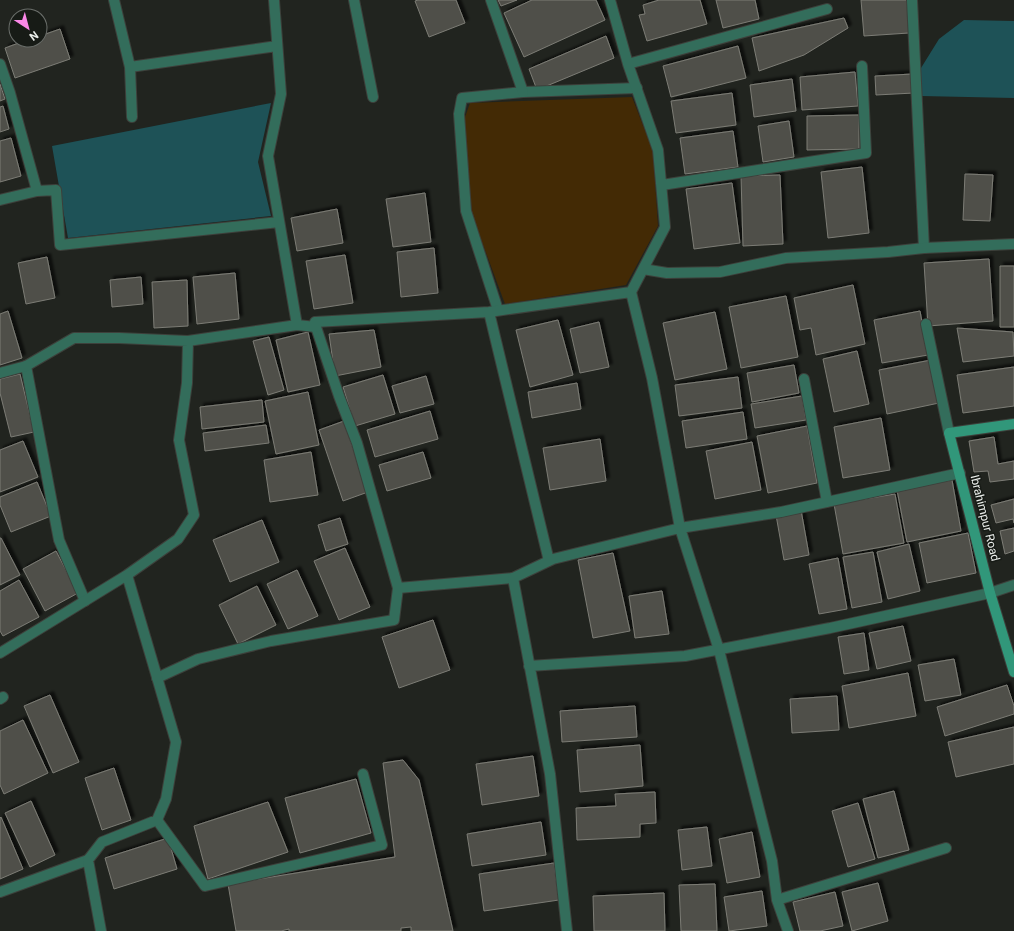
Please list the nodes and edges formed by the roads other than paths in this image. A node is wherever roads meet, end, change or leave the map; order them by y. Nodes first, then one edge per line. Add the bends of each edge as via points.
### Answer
1 (114, 0) edge
2 (274, 0) edge
3 (354, 0) edge
4 (491, 0) edge
5 (610, 0) edge
6 (912, 0) edge
7 (827, 9) dead end
8 (277, 46) junction
9 (0, 64) edge
10 (628, 64) junction
11 (862, 66) dead end
12 (130, 67) junction
13 (637, 88) junction
14 (523, 92) junction
15 (373, 97) dead end
16 (132, 117) dead end
17 (662, 185) junction
18 (37, 191) junction
19 (0, 200) edge
20 (279, 222) junction
21 (1014, 244) edge
22 (924, 248) junction
23 (643, 269) junction
24 (631, 292) junction
25 (493, 311) junction
26 (926, 324) dead end
27 (297, 325) junction
28 (316, 327) junction
29 (188, 341) junction
30 (26, 366) junction
31 (0, 373) edge
32 (804, 379) dead end
33 (1014, 424) edge
34 (949, 433) junction
35 (960, 473) junction
36 (827, 502) junction
37 (680, 528) junction
38 (549, 561) junction
39 (127, 575) junction
40 (513, 578) junction
41 (1014, 585) edge
42 (398, 588) junction
43 (990, 593) junction
44 (84, 601) junction
45 (719, 650) junction
46 (0, 653) edge
47 (529, 666) junction
48 (1014, 672) edge
49 (157, 678) junction
50 (363, 774) dead end
51 (157, 820) junction
52 (946, 848) dead end
53 (88, 860) junction
54 (0, 892) edge
55 (777, 900) junction
56 (101, 931) edge
57 (567, 931) edge
58 (788, 931) edge

1 - 12 street
2 - 8 street
3 - 15 street
4 - 14 street
5 - 10 street
6 - 22 street
7 - 10 street
8 - 12 street
8 - 20 street via 281,94 268,156
9 - 18 street
10 - 13 street
11 - 17 street via 866,153
12 - 16 street
13 - 14 street
13 - 17 street via 658,150
14 - 25 street via 462,98 459,114 466,210
17 - 23 street via 665,227
18 - 19 street
18 - 20 street via 56,190 60,245
20 - 27 street
21 - 22 street
22 - 23 street via 786,258 720,272 667,273
23 - 24 street
24 - 25 street
24 - 37 street via 652,378
25 - 28 street via 315,322
25 - 38 street
26 - 34 street
27 - 28 street
27 - 29 street
28 - 42 street via 357,443
29 - 30 street via 74,338
29 - 39 street via 187,383 179,440 194,515 178,539
30 - 31 street
30 - 44 street via 58,540
32 - 36 street
33 - 34 street
34 - 35 street, Ibrahimpur Road
35 - 36 street
35 - 43 street, Ibrahimpur Road
36 - 37 street
37 - 38 street
37 - 45 street
38 - 40 street
39 - 44 street
39 - 49 street
40 - 42 street
40 - 47 street
41 - 43 street
42 - 49 street via 394,620 271,640 198,659
43 - 45 street
43 - 48 street, Ibrahimpur Road
44 - 46 street
45 - 47 street via 685,656
45 - 55 street via 772,861
47 - 57 street via 550,774
49 - 51 street via 176,742 166,799
50 - 51 street via 382,844 205,886
51 - 53 street via 102,842
52 - 55 street
53 - 54 street
53 - 56 street
55 - 58 street

